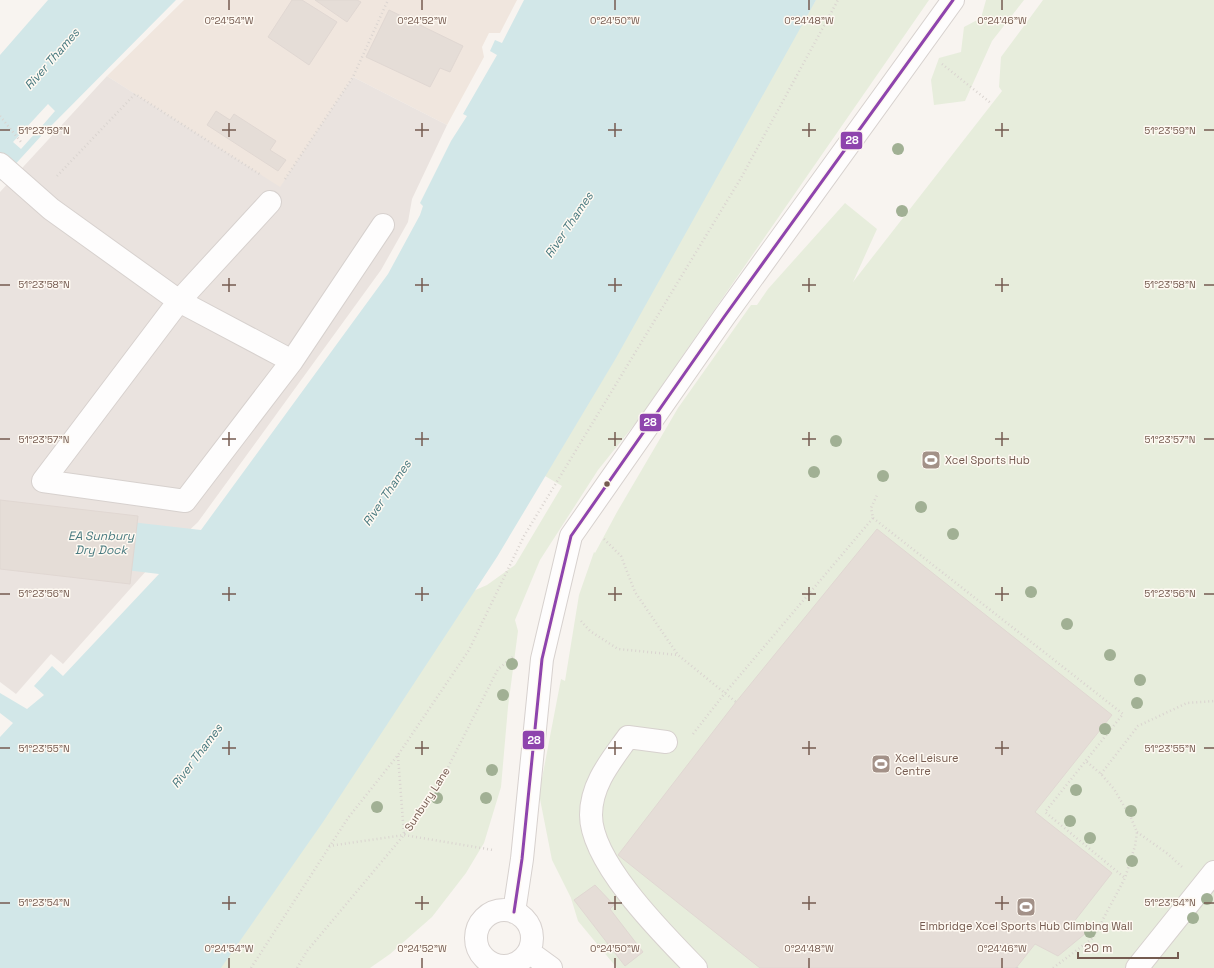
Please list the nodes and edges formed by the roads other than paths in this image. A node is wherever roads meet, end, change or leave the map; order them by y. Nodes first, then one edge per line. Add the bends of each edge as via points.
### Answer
1 (953, 0) edge
2 (0, 164) edge
3 (270, 202) dead end
4 (383, 225) dead end
5 (180, 301) junction
6 (292, 361) junction
7 (666, 742) road end
8 (1209, 879) edge
9 (514, 912) junction
10 (529, 952) junction
11 (551, 968) edge
12 (696, 968) edge
13 (1137, 968) edge

1 - 9 street via 724,317 571,536 542,659 523,854
2 - 5 street via 51,209
3 - 5 street
4 - 6 street
5 - 6 street
5 - 6 street via 43,481 185,501
7 - 12 street via 628,737 601,774 591,815 594,837 611,868 656,928
8 - 13 street
9 - 10 street via 529,924 532,934
9 - 10 street via 503,910 485,917 476,934 476,944 481,955 497,966 517,964
10 - 11 street

